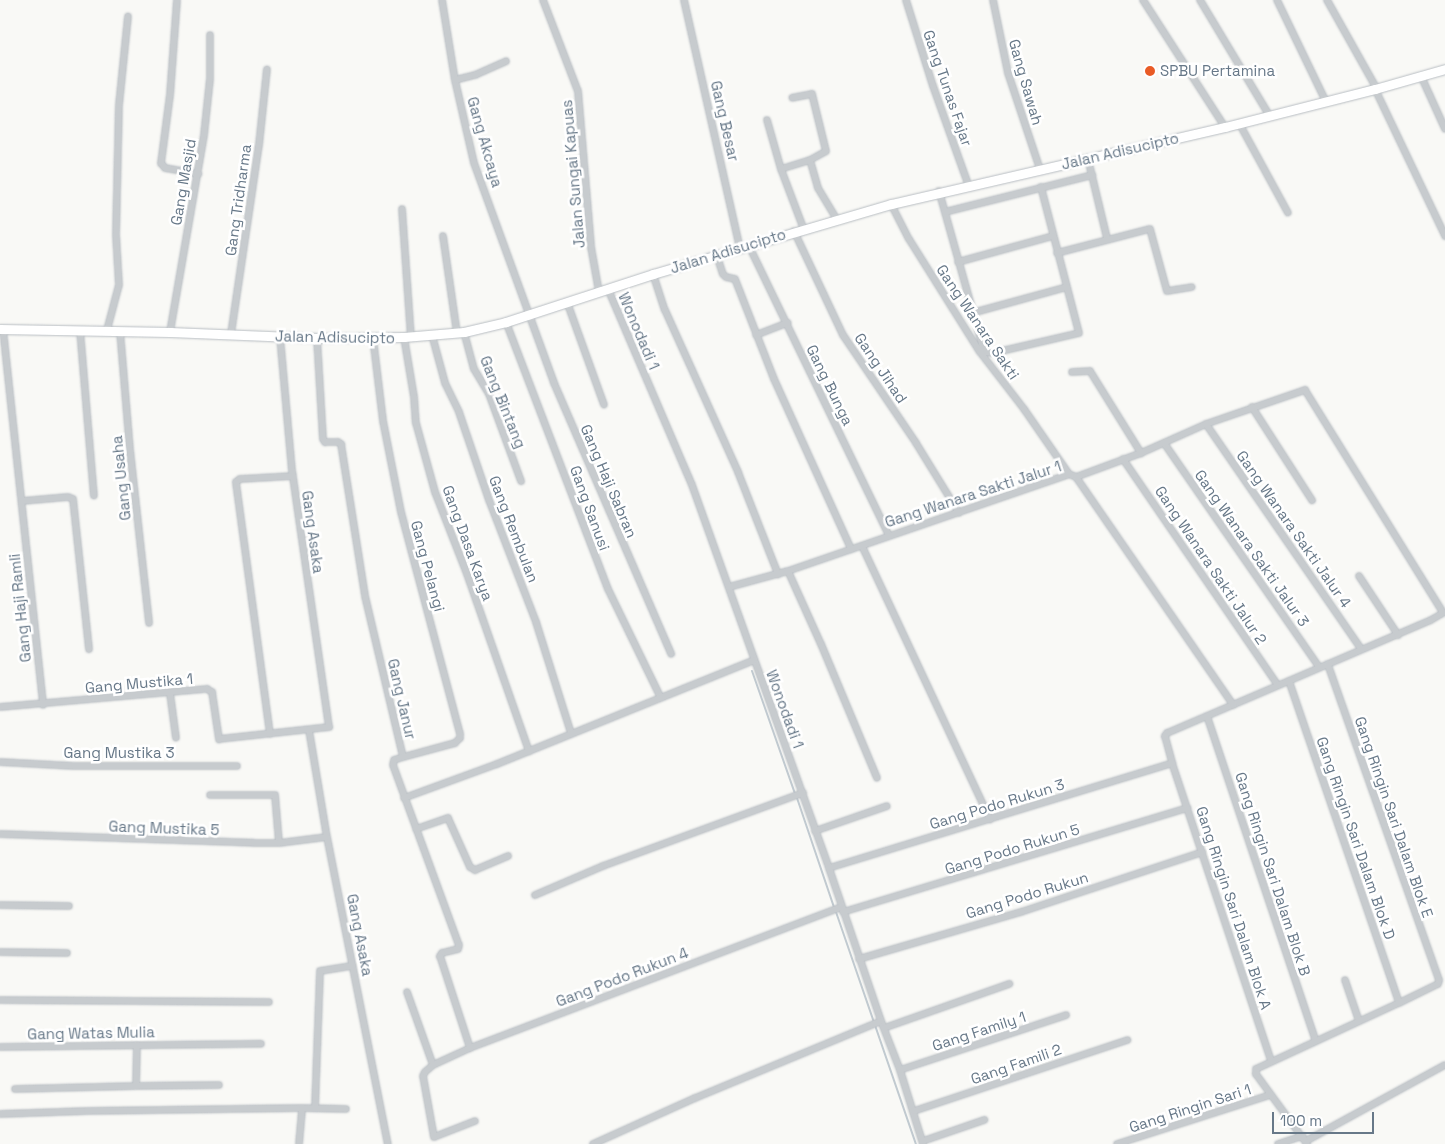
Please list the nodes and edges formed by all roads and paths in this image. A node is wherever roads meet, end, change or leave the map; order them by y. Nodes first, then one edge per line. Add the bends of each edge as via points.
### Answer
1 (178, 0) edge
2 (442, 0) edge
3 (543, 0) edge
4 (684, 0) edge
5 (906, 0) edge
6 (993, 0) edge
7 (1142, 0) edge
8 (1200, 0) edge
9 (1277, 0) edge
10 (1327, 0) edge
11 (128, 16) dead end
12 (210, 35) dead end
13 (506, 61) dead end
14 (266, 69) dead end
15 (1445, 69) edge
16 (1421, 76) junction
17 (455, 80) junction
18 (1376, 89) junction
19 (792, 98) dead end
20 (1326, 102) junction
21 (1269, 115) junction
22 (766, 120) dead end
23 (1239, 123) junction
24 (1224, 127) junction
25 (1445, 128) edge
26 (1088, 159) junction
27 (810, 160) junction
28 (781, 169) junction
29 (1040, 169) junction
30 (198, 174) junction
31 (1092, 175) junction
32 (968, 184) junction
33 (1041, 187) junction
34 (939, 191) junction
35 (891, 204) junction
36 (402, 209) dead end
37 (945, 212) junction
38 (1288, 213) dead end
39 (837, 220) junction
40 (804, 230) junction
41 (794, 231) junction
42 (443, 236) dead end
43 (1053, 236) junction
44 (1445, 236) edge
45 (1107, 238) junction
46 (749, 246) junction
47 (740, 248) junction
48 (1057, 253) junction
49 (717, 256) junction
50 (958, 262) junction
51 (653, 274) junction
52 (1192, 287) dead end
53 (1067, 288) junction
54 (604, 290) junction
55 (567, 302) junction
56 (972, 313) junction
57 (531, 314) junction
58 (506, 322) junction
59 (788, 323) junction
60 (2, 329) edge
61 (80, 330) junction
62 (107, 330) junction
63 (120, 331) junction
64 (170, 332) junction
65 (461, 332) junction
66 (231, 334) junction
67 (756, 335) junction
68 (432, 336) junction
69 (280, 337) junction
70 (407, 337) junction
71 (317, 338) junction
72 (373, 338) junction
73 (1072, 372) dead end
74 (604, 405) dead end
75 (1252, 407) junction
76 (1206, 424) junction
77 (1164, 442) junction
78 (1141, 453) junction
79 (1123, 459) junction
80 (1069, 474) junction
81 (293, 476) junction
82 (1076, 477) junction
83 (521, 481) dead end
84 (94, 495) dead end
85 (1312, 500) dead end
86 (22, 501) junction
87 (959, 513) junction
88 (889, 535) junction
89 (862, 546) junction
90 (851, 549) junction
91 (788, 571) junction
92 (778, 574) junction
93 (1359, 576) dead end
94 (729, 587) junction
95 (149, 623) dead end
96 (1398, 635) junction
97 (89, 649) dead end
98 (1361, 649) junction
99 (670, 654) dead end
100 (754, 660) junction
101 (1328, 664) junction
102 (1319, 667) junction
103 (1289, 681) junction
104 (1278, 685) junction
105 (170, 693) junction
106 (661, 698) junction
107 (43, 705) junction
108 (1233, 705) junction
109 (0, 707) edge
110 (1207, 716) junction
111 (328, 727) joint
112 (309, 730) junction
113 (572, 733) junction
114 (270, 734) junction
115 (176, 738) dead end
116 (529, 751) junction
117 (403, 757) junction
118 (0, 762) edge
119 (1172, 763) junction
120 (237, 766) dead end
121 (877, 778) dead end
122 (802, 793) junction
123 (210, 795) dead end
124 (404, 798) junction
125 (888, 806) dead end
126 (1188, 808) junction
127 (990, 819) junction
128 (416, 829) junction
129 (815, 831) junction
130 (0, 834) edge
131 (328, 837) junction
132 (279, 843) junction
133 (1202, 852) junction
134 (508, 856) dead end
135 (829, 868) junction
136 (535, 895) dead end
137 (0, 905) edge
138 (69, 906) dead end
139 (842, 909) junction
140 (0, 952) edge
141 (67, 954) dead end
142 (859, 959) junction
143 (354, 966) junction
144 (1345, 980) dead end
145 (1009, 984) dead end
146 (407, 992) dead end
147 (0, 1000) edge
148 (269, 1002) dead end
149 (1399, 1003) junction
150 (1066, 1015) dead end
151 (1359, 1021) junction
152 (882, 1024) junction
153 (1127, 1040) dead end
154 (1316, 1040) junction
155 (262, 1044) dead end
156 (137, 1045) junction
157 (0, 1048) edge
158 (470, 1048) junction
159 (1271, 1061) junction
160 (433, 1065) junction
161 (1445, 1065) edge
162 (900, 1070) junction
163 (219, 1085) dead end
164 (136, 1086) junction
165 (15, 1089) dead end
166 (1270, 1095) junction
167 (302, 1108) junction
168 (314, 1108) junction
169 (346, 1109) dead end
170 (914, 1111) junction
171 (0, 1114) edge
172 (984, 1120) dead end
173 (475, 1121) dead end
174 (1303, 1139) edge
175 (923, 1143) edge
176 (299, 1144) edge
177 (388, 1144) edge
178 (592, 1144) edge
179 (1117, 1144) edge
180 (1278, 1144) edge

1 - 30 street via 161,163 164,168
2 - 17 street, Gang Akcaya
3 - 54 street, Jalan Sungai Kapuas via 578,91 591,247
4 - 47 street, Gang Besar
5 - 32 street, Gang Tunas Fajar
6 - 29 street, Gang Sawah via 1008,73
7 - 24 street
8 - 21 street
9 - 20 street
10 - 18 street
11 - 62 street via 119,104 116,235 119,284
12 - 30 street, Gang Masjid via 208,100
13 - 17 street
14 - 66 street, Gang Tridharma via 259,145
15 - 16 main road, Jalan Adisucipto
16 - 18 main road, Jalan Adisucipto
16 - 25 street
17 - 57 street, Gang Akcaya via 474,162
18 - 20 main road, Jalan Adisucipto
18 - 44 street
19 - 27 street via 812,94 826,150
20 - 21 main road, Jalan Adisucipto
21 - 23 main road, Jalan Adisucipto
22 - 28 street
23 - 24 main road, Jalan Adisucipto
23 - 38 street
24 - 26 main road, Jalan Adisucipto
26 - 29 main road, Jalan Adisucipto
26 - 31 street
27 - 28 street
27 - 39 street via 818,188
28 - 40 street
29 - 32 main road, Jalan Adisucipto
30 - 64 street, Gang Masjid
31 - 33 street
31 - 45 street
32 - 34 main road, Jalan Adisucipto
33 - 37 street
33 - 43 street
34 - 35 main road, Jalan Adisucipto
34 - 37 street
35 - 39 main road, Jalan Adisucipto
35 - 80 street, Gang Wanara Sakti via 909,239 980,352
36 - 70 street, Gang Dasa Karya
37 - 50 street
39 - 40 main road, Jalan Adisucipto
40 - 41 main road, Jalan Adisucipto
41 - 46 main road, Jalan Adisucipto
41 - 87 street, Gang Jihad via 843,335
42 - 65 street, Gang Bintang
43 - 48 street
43 - 50 street
45 - 48 street
45 - 52 street via 1152,230 1167,291
46 - 47 main road, Jalan Adisucipto
46 - 59 street, Gang Bunga
47 - 49 main road, Jalan Adisucipto
48 - 53 street
49 - 51 main road, Jalan Adisucipto
49 - 67 street via 723,274 735,279
50 - 56 street
51 - 54 main road, Jalan Adisucipto
51 - 92 street via 665,310 738,472
53 - 56 street
53 - 56 street via 1078,334 989,353 984,351
54 - 55 main road, Jalan Adisucipto
54 - 94 street, Wonodadi 1 via 692,485
55 - 57 main road, Jalan Adisucipto
55 - 74 street
57 - 58 main road, Jalan Adisucipto
57 - 99 street, Gang Haji Sabran via 554,383
58 - 65 main road, Jalan Adisucipto
58 - 106 street, Gang Sanusi via 602,575
59 - 67 street
59 - 88 street, Gang Bunga
60 - 61 main road, Jalan Adisucipto
60 - 86 street, Gang Haji Ramli
61 - 62 main road, Jalan Adisucipto
61 - 84 street
62 - 63 main road, Jalan Adisucipto
63 - 64 main road, Jalan Adisucipto
63 - 95 street, Gang Usaha
64 - 66 main road, Jalan Adisucipto
65 - 68 main road, Jalan Adisucipto
65 - 83 street, Gang Bintang via 474,369 489,394
66 - 69 main road, Jalan Adisucipto
67 - 90 street
68 - 70 main road, Jalan Adisucipto
68 - 113 street, Gang Rembulan via 445,383 459,412 536,622
69 - 71 main road, Jalan Adisucipto
69 - 81 street, Gang Asaka
70 - 72 main road, Jalan Adisucipto
70 - 116 street, Gang Dasa Karya via 416,423 436,492
71 - 72 main road, Jalan Adisucipto
71 - 117 street, Gang Janur via 324,439 325,442 341,444 365,596
72 - 117 street, Gang Pelangi via 383,422 401,512 460,734 455,743
73 - 78 street via 1090,370
75 - 76 street
75 - 85 street
75 - 96 street via 1306,390 1443,613
76 - 77 street
76 - 98 street, Gang Wanara Sakti Jalur 4
77 - 78 street
77 - 102 street, Gang Wanara Sakti Jalur 3
78 - 79 street
79 - 82 street
79 - 104 street, Gang Wanara Sakti Jalur 2
80 - 82 street, Gang Wanara Sakti Jalur 1
80 - 87 street, Gang Wanara Sakti Jalur 1
81 - 111 street, Gang Asaka via 330,723
81 - 114 street via 240,478 236,482
82 - 108 street, Gang Wanara Sakti Jalur 1
86 - 97 street via 73,499
86 - 107 street, Gang Haji Ramli
87 - 88 street, Gang Wanara Sakti Jalur 1
88 - 89 street, Gang Wanara Sakti Jalur 1
89 - 90 street, Gang Wanara Sakti Jalur 1
89 - 127 street
90 - 91 street, Gang Wanara Sakti Jalur 1
91 - 92 street, Gang Wanara Sakti Jalur 1
91 - 121 street
92 - 94 street, Gang Wanara Sakti Jalur 1
93 - 96 street
94 - 100 street, Wonodadi 1
96 - 98 street
98 - 101 street
100 - 106 street
100 - 122 street, Wonodadi 1
101 - 102 street
101 - 149 street, Gang Ringin Sari Dalam Blok E via 1438,978 1438,984
102 - 103 street
103 - 104 street
103 - 149 street, Gang Ringin Sari Dalam Blok D
104 - 108 street
105 - 107 street, Gang Mustika 1
105 - 114 street, Gang Mustika 1 via 207,689 212,692 219,739
105 - 115 street
106 - 113 street
107 - 109 street, Gang Mustika 1
108 - 110 street
110 - 119 street, Gang Ringin Sari Dalam Blok A via 1167,733
110 - 154 street, Gang Ringin Sari Dalam Blok B
111 - 112 street, Gang Mustika 1
112 - 114 street, Gang Mustika 1
112 - 131 street, Gang Asaka
113 - 116 street
116 - 124 street
117 - 124 street, Gang Janur via 393,762
118 - 120 street, Gang Mustika 3 via 74,766
119 - 126 street, Gang Ringin Sari Dalam Blok A
119 - 127 street, Gang Podo Rukun 3
122 - 129 street, Wonodadi 1
122 - 136 street
123 - 132 street via 275,795
124 - 128 street, Gang Janur
125 - 129 street
126 - 133 street, Gang Ringin Sari Dalam Blok A
126 - 139 street, Gang Podo Rukun 5
127 - 135 street, Gang Podo Rukun 3
128 - 134 street via 448,818 470,867 475,870
128 - 158 street, Gang Janur via 459,945 458,949 440,956
129 - 135 street, Wonodadi 1
130 - 132 street, Gang Mustika 5
131 - 132 street, Gang Mustika 5
131 - 143 street, Gang Asaka
133 - 142 street, Gang Podo Rukun via 1021,912
133 - 159 street, Gang Ringin Sari Dalam Blok A
135 - 139 street, Wonodadi 1
137 - 138 street
139 - 142 street, Wonodadi 1
139 - 158 street, Gang Podo Rukun 4 via 821,914
140 - 141 street
142 - 152 street, Wonodadi 1
143 - 168 street via 320,971
143 - 177 street, Gang Asaka
144 - 151 street
145 - 152 street
146 - 160 street
147 - 148 street
149 - 151 street
150 - 162 street, Gang Family 1
151 - 154 street
152 - 162 street, Wonodadi 1
152 - 178 street via 862,1029 695,1098
153 - 170 street, Gang Famili 2
154 - 159 street
155 - 156 street, Gang Watas Mulia
156 - 157 street, Gang Watas Mulia
156 - 164 street
158 - 160 street, Gang Podo Rukun 4
159 - 166 street via 1258,1066 1255,1072
160 - 173 street via 423,1076 434,1136
161 - 174 street
162 - 170 street, Wonodadi 1
163 - 164 street
164 - 165 street
166 - 174 street
166 - 179 street, Gang Ringin Sari 1
167 - 168 street
167 - 171 street
167 - 176 street
168 - 169 street
170 - 175 street, Wonodadi 1
172 - 175 street
174 - 180 street

